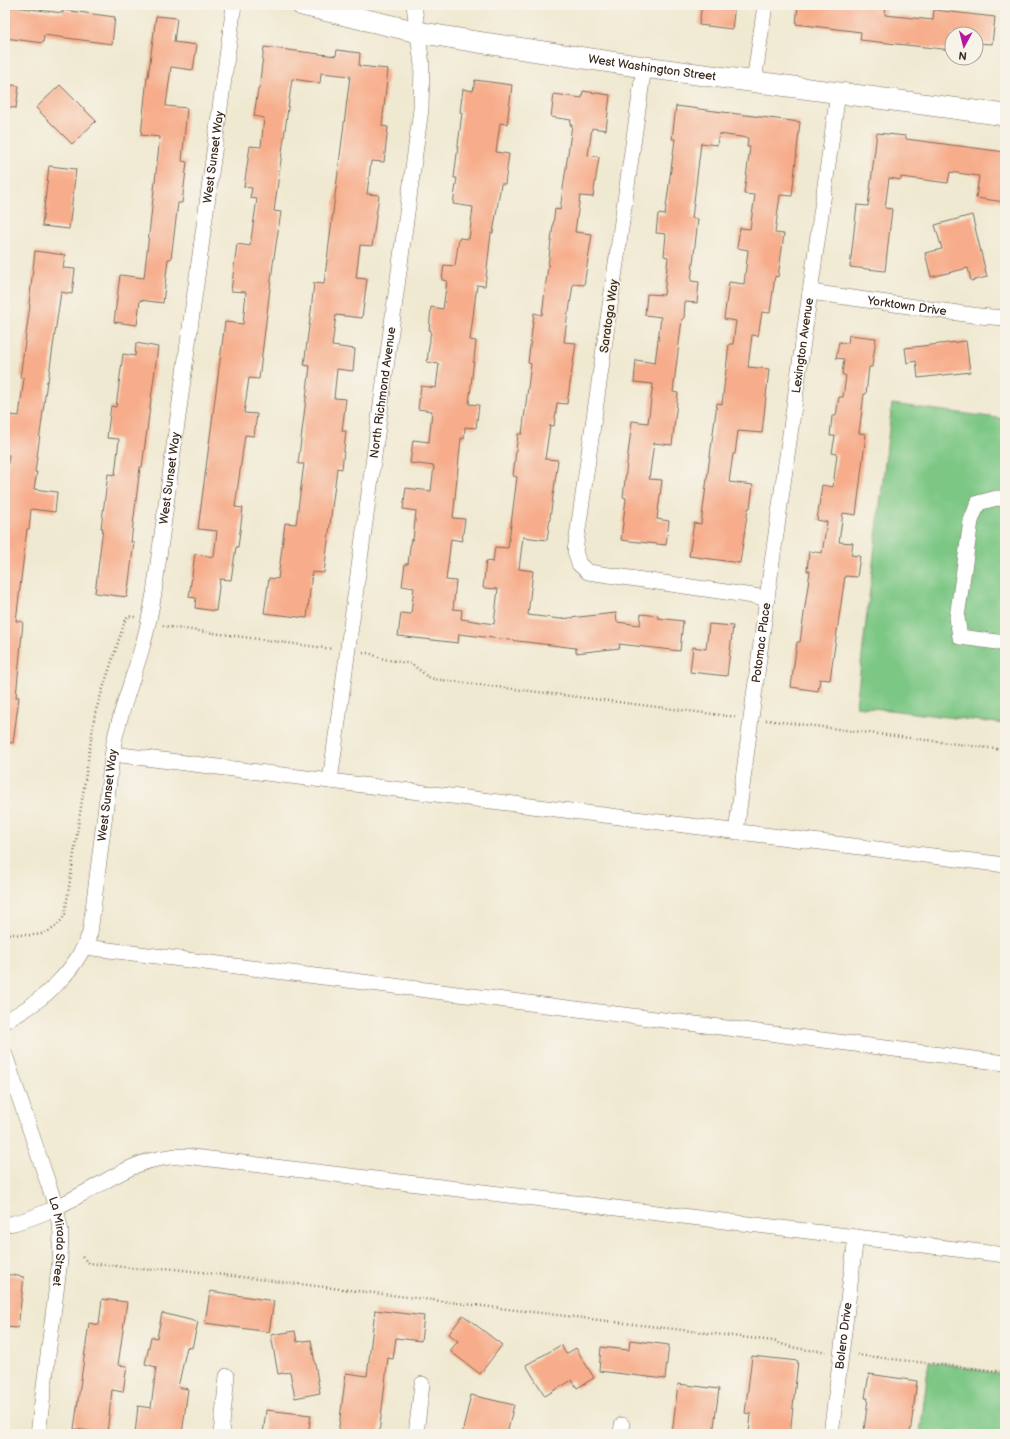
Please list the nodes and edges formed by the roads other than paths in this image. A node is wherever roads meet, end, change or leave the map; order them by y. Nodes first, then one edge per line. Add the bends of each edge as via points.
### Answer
1 (234, 5) edge
2 (302, 5) edge
3 (414, 5) edge
4 (765, 5) edge
5 (418, 32) junction
6 (644, 67) junction
7 (754, 82) junction
8 (838, 93) junction
9 (1005, 115) edge
10 (810, 292) junction
11 (1005, 318) edge
12 (1005, 499) edge
13 (579, 564) joint
14 (767, 598) junction
15 (1005, 643) edge
16 (113, 754) junction
17 (330, 781) junction
18 (736, 832) junction
19 (1005, 865) edge
20 (85, 947) junction
21 (5, 1021) edge
22 (5, 1055) edge
23 (1005, 1063) edge
24 (56, 1207) junction
25 (5, 1225) edge
26 (856, 1237) junction
27 (1005, 1255) edge
28 (227, 1376) dead end
29 (422, 1384) dead end
30 (38, 1434) edge
31 (221, 1434) edge
32 (416, 1434) edge
33 (831, 1434) edge

1 - 16 street, West Sunset Way via 149,621 118,723
2 - 5 street, West Washington Street
3 - 5 street, North Richmond Avenue
4 - 7 street
5 - 6 street, West Washington Street
5 - 17 street, North Richmond Avenue via 422,65 421,109
6 - 7 street, West Washington Street
6 - 13 street, Saratoga Way via 575,552
7 - 8 street, West Washington Street
8 - 9 street, West Washington Street
8 - 10 street, Lexington Avenue
10 - 11 street, Yorktown Drive
10 - 14 street, Lexington Avenue
12 - 15 street via 997,498 978,503 971,521 957,617 960,637
13 - 14 street, Potomac Place via 588,572
14 - 18 street, Potomac Place
16 - 17 street
16 - 20 street, West Sunset Way via 90,933
17 - 18 street
18 - 19 street
20 - 21 street, West Sunset Way via 49,991 21,1013
20 - 23 street
22 - 24 street, La Mirada Street
24 - 25 street
24 - 26 street via 139,1164 169,1156 184,1156
24 - 30 street, La Mirada Street via 61,1232 60,1260
26 - 27 street
26 - 33 street, Bolero Drive
28 - 31 street
29 - 32 street

